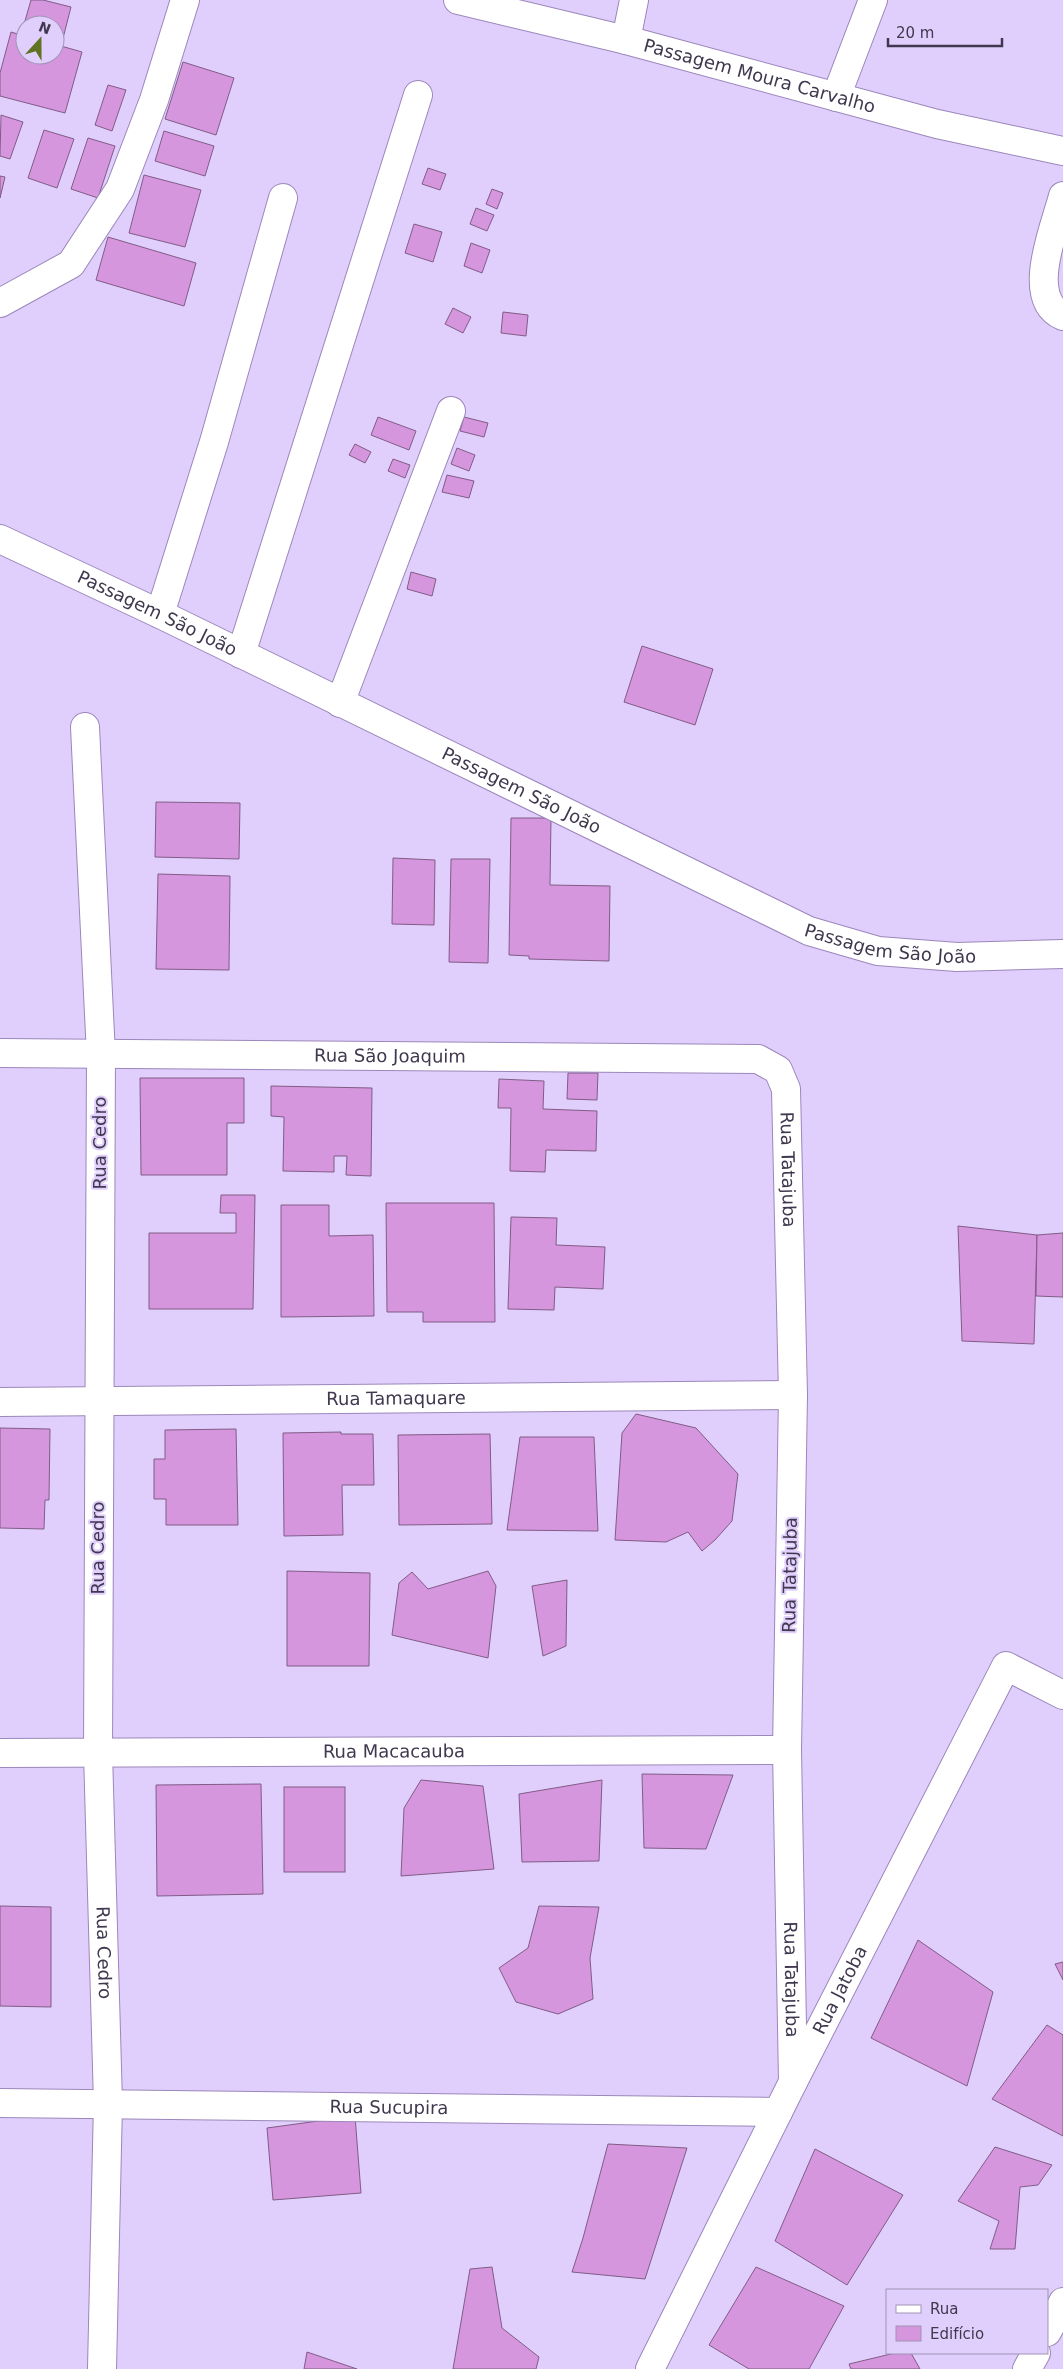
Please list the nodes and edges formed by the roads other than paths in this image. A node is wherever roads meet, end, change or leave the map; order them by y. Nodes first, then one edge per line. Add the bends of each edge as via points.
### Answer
1 (185, 0) edge
2 (458, 0) edge
3 (634, 0) edge
4 (872, 0) edge
5 (626, 40) junction
6 (418, 95) dead end
7 (836, 97) junction
8 (1063, 151) edge
9 (1063, 196) edge
10 (283, 198) dead end
11 (0, 303) edge
12 (1063, 316) edge
13 (452, 411) dead end
14 (0, 539) edge
15 (160, 614) junction
16 (241, 654) junction
17 (340, 703) junction
18 (85, 726) dead end
19 (1063, 954) edge
20 (0, 1053) edge
21 (101, 1055) junction
22 (778, 1070) joint
23 (793, 1395) junction
24 (0, 1402) edge
25 (98, 1402) junction
26 (1063, 1695) edge
27 (787, 1750) junction
28 (0, 1753) edge
29 (98, 1753) junction
30 (793, 2082) junction
31 (0, 2103) edge
32 (108, 2103) junction
33 (778, 2112) junction
34 (1063, 2302) edge
35 (1048, 2330) edge
36 (1035, 2354) edge
37 (102, 2369) edge
38 (650, 2369) edge
39 (1027, 2369) edge

1 - 11 street via 154,100 120,189 71,264
2 - 5 street, Passagem Moura Carvalho
3 - 5 street
4 - 7 street
5 - 7 street, Passagem Moura Carvalho
6 - 16 street
7 - 8 street, Passagem Moura Carvalho via 937,124
9 - 12 street via 1042,288 1050,308
10 - 15 street via 214,442
13 - 17 street
14 - 15 street, Passagem São João
15 - 16 street, Passagem São João
16 - 17 street, Passagem São João
17 - 19 street, Passagem São João via 809,931 878,951 958,957
18 - 21 street, Rua Cedro
20 - 21 street, Rua São Joaquim
21 - 22 street, Rua São Joaquim via 758,1059
21 - 25 street, Rua Cedro
22 - 23 street, Rua Tatajuba via 786,1089
23 - 25 street, Rua Tamaquare
23 - 27 street, Rua Tatajuba
24 - 25 street, Rua Tamaquare
25 - 29 street, Rua Cedro
26 - 30 street, Rua Jatoba via 1006,1666
27 - 29 street, Rua Macacauba
27 - 30 street, Rua Tatajuba
28 - 29 street, Rua Macacauba
29 - 32 street, Rua Cedro
30 - 33 street, Rua Jatoba
31 - 32 street, Rua Sucupira
32 - 33 street, Rua Sucupira
32 - 37 street, Rua Cedro
33 - 38 street, Rua Jatoba
34 - 35 street
36 - 39 street

